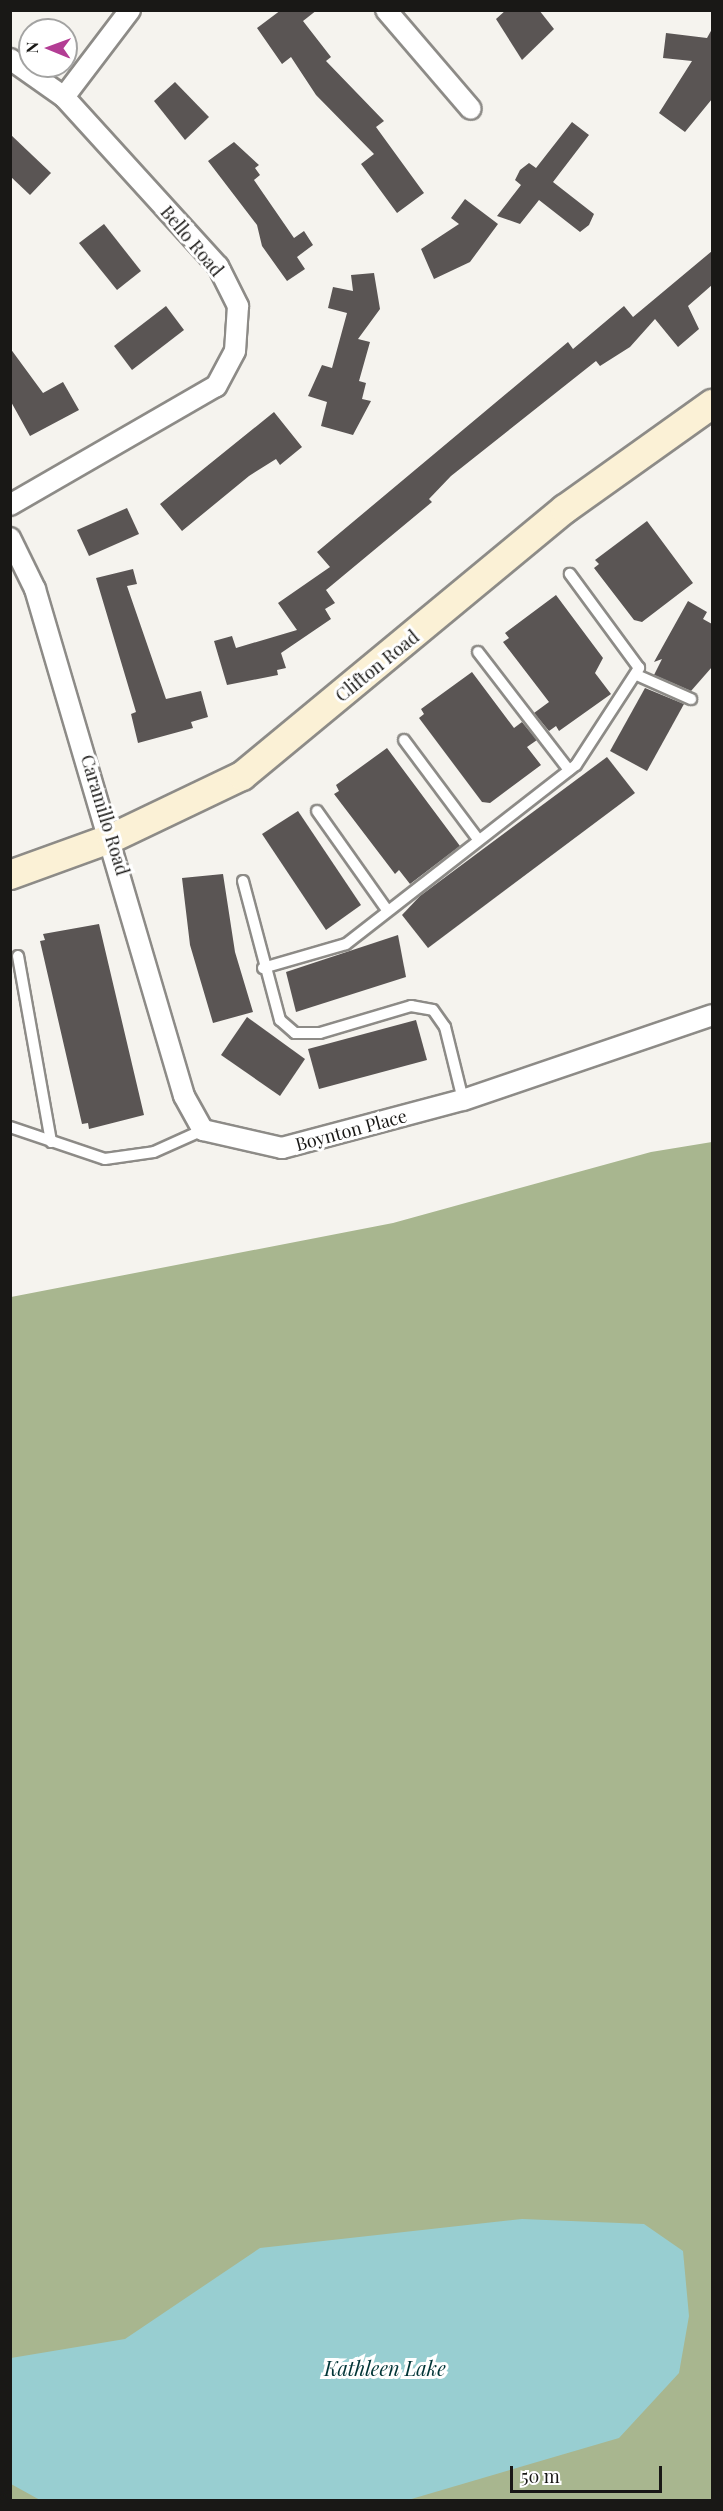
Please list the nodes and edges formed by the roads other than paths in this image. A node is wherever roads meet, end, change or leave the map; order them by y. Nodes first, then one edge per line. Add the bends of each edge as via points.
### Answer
1 (130, 10) edge
2 (386, 10) edge
3 (10, 59) edge
4 (64, 97) junction
5 (471, 109) dead end
6 (712, 404) edge
7 (10, 505) edge
8 (10, 538) edge
9 (570, 574) dead end
10 (478, 652) dead end
11 (639, 676) junction
12 (691, 699) dead end
13 (404, 740) dead end
14 (569, 770) junction
15 (317, 811) dead end
16 (112, 838) junction
17 (477, 838) junction
18 (10, 875) edge
19 (243, 881) dead end
20 (387, 910) junction
21 (18, 956) dead end
22 (263, 968) junction
23 (712, 1015) edge
24 (463, 1100) junction
25 (10, 1127) edge
26 (202, 1130) junction
27 (51, 1142) junction

1 - 4 street
2 - 5 street
3 - 4 street, Bello Road
4 - 7 street, Bello Road via 218,266 238,306 235,351 216,386
6 - 16 main road, Clifton Road via 565,509 242,776
8 - 16 street, Caramillo Road via 35,589
9 - 11 lane via 639,668
10 - 14 lane
11 - 12 lane
11 - 14 lane
13 - 17 lane
14 - 17 lane
15 - 20 lane
16 - 18 main road, Clifton Road
16 - 26 street, Caramillo Road via 184,1096
17 - 20 lane
19 - 22 lane
20 - 22 lane via 346,944
21 - 27 lane
22 - 24 lane via 280,1020 295,1033 320,1033 411,1006 433,1010 445,1027
23 - 24 street, Boynton Place
24 - 26 street, Boynton Place via 282,1148
25 - 27 lane
26 - 27 lane via 154,1152 105,1158

